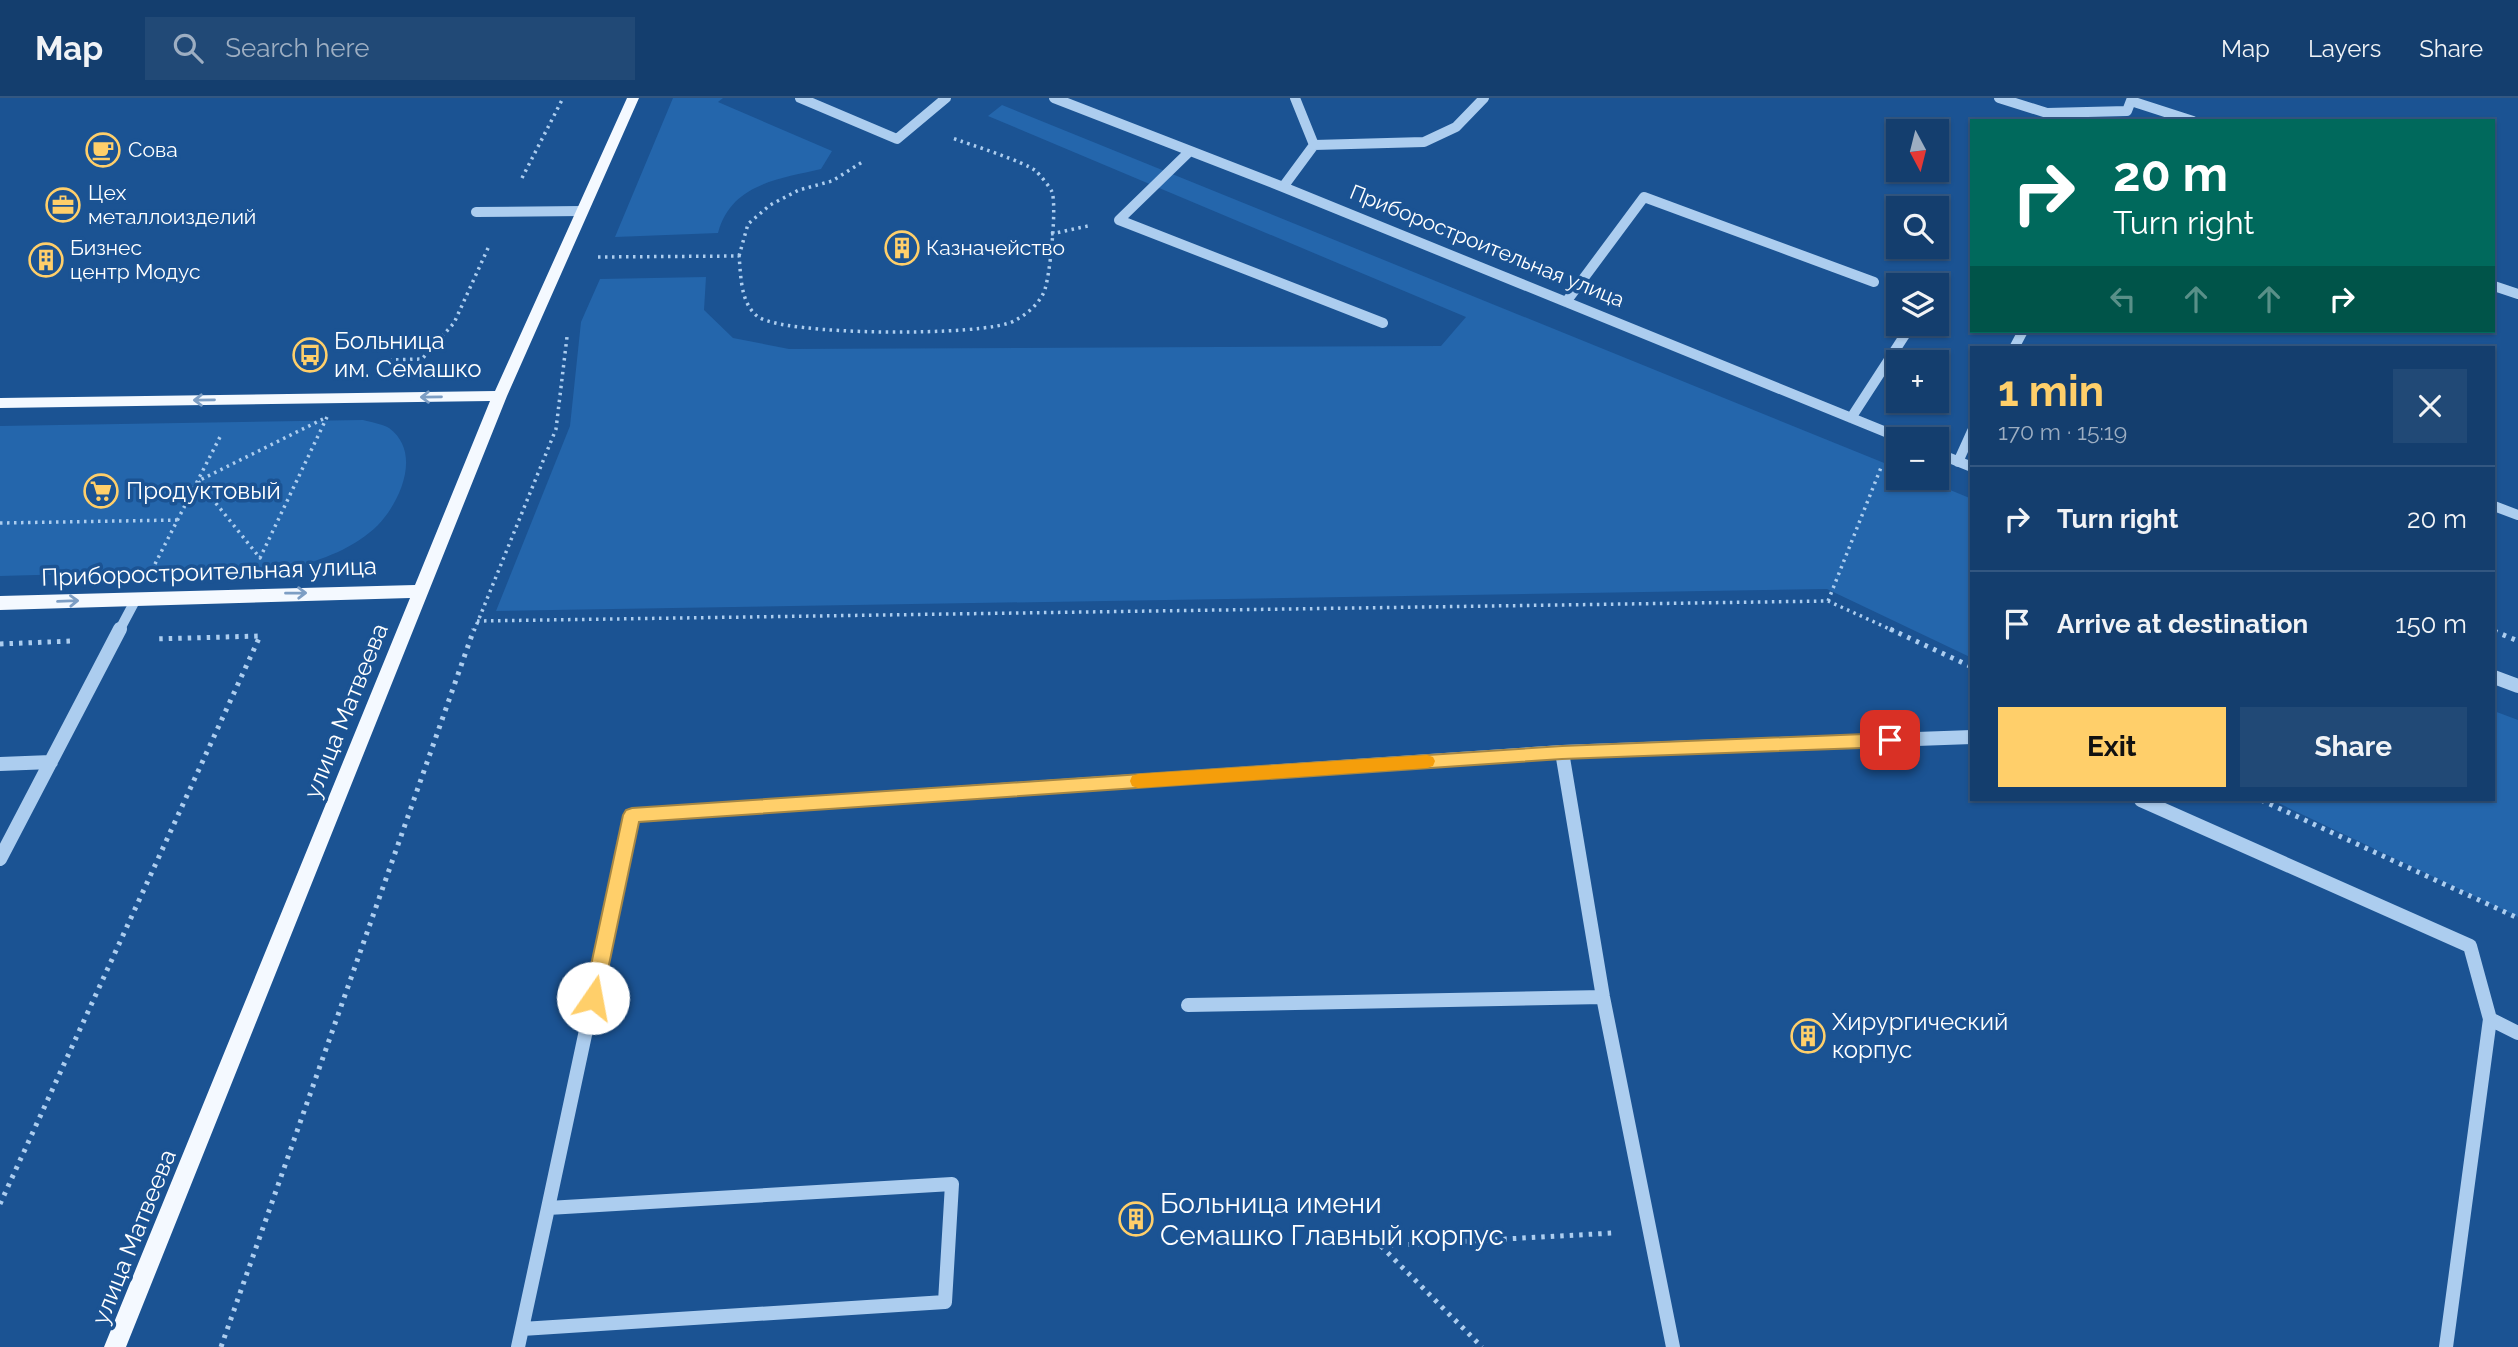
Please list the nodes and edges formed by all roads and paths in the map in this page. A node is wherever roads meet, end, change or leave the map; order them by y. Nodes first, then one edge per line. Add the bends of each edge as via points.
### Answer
1 (633, 98) edge
2 (800, 98) edge
3 (946, 98) edge
4 (1054, 98) edge
5 (1295, 98) edge
6 (1484, 98) edge
7 (1999, 98) edge
8 (2131, 99) edge
9 (2187, 119) edge
10 (915, 124) junction
11 (897, 139) junction
12 (1314, 145) junction
13 (1191, 151) junction
14 (1283, 187) junction
15 (582, 211) junction
16 (476, 212) dead end
17 (603, 245) dead end
18 (739, 256) junction
19 (597, 257) junction
20 (593, 268) dead end
21 (1874, 282) dead end
22 (2495, 286) edge
23 (2518, 294) edge
24 (1566, 302) junction
25 (454, 323) dead end
26 (1383, 323) dead end
27 (567, 336) dead end
28 (1904, 336) edge
29 (380, 360) dead end
30 (500, 396) junction
31 (239, 400) junction
32 (0, 403) edge
33 (1851, 418) junction
34 (1886, 432) edge
35 (1970, 435) edge
36 (1949, 458) edge
37 (1958, 462) junction
38 (1886, 465) edge
39 (1970, 466) edge
40 (198, 481) junction
41 (2495, 506) edge
42 (2518, 515) edge
43 (178, 520) junction
44 (0, 523) edge
45 (419, 591) junction
46 (136, 599) junction
47 (1828, 601) junction
48 (0, 603) edge
49 (478, 621) junction
50 (2495, 631) edge
51 (260, 636) dead end
52 (2518, 640) edge
53 (1970, 666) edge
54 (2495, 677) edge
55 (2518, 687) edge
56 (1970, 737) edge
57 (1562, 752) junction
58 (51, 762) junction
59 (0, 764) edge
60 (2143, 801) edge
61 (2263, 801) edge
62 (0, 859) edge
63 (2518, 918) edge
64 (1603, 997) junction
65 (1188, 1005) dead end
66 (2490, 1019) junction
67 (2518, 1033) edge
68 (0, 1205) edge
69 (548, 1208) junction
70 (1649, 1231) junction
71 (523, 1329) junction
72 (116, 1347) edge
73 (222, 1347) edge
74 (518, 1347) edge
75 (1482, 1347) edge
76 (1673, 1347) edge
77 (2446, 1347) edge

1 - 15 main road, улица Матвеева
2 - 11 street
3 - 10 street
4 - 13 street, Приборостроительная улица
5 - 12 street
6 - 12 street via 1456,127 1424,142
7 - 8 street via 2047,113 2127,111
8 - 9 lane
10 - 11 street
10 - 18 path via 1035,170 1052,192 1048,277 1038,301 1010,324 973,331 815,329 764,321 744,301
11 - 18 path via 832,181 799,190 770,205 748,223
12 - 14 street
13 - 14 street, Приборостроительная улица
13 - 26 street via 1119,219
14 - 24 street, Приборостроительная улица
15 - 16 street
15 - 30 main road, улица Матвеева
17 - 19 path
18 - 19 path
19 - 20 path
21 - 24 street via 1644,197
22 - 23 street
24 - 33 street, Приборостроительная улица
25 - 29 path via 422,359
27 - 49 path via 556,429
28 - 33 street
30 -> 31 main road
30 - 45 main road, улица Матвеева
31 -> 32 main road
31 - 40 path
33 - 34 street, Приборостроительная улица
35 - 37 street
36 - 37 street
37 - 39 street
38 - 47 path
40 - 40 path via 291,435 327,417 260,558
40 - 43 path
41 - 42 street
43 - 44 path
43 - 46 path
46 -> 45 main road, Приборостроительная улица
45 - 72 main road, улица Матвеева
48 -> 46 main road, Приборостроительная улица
46 - 58 street
47 - 49 path
47 - 53 path
49 - 73 path
50 - 52 path
51 - 68 path
54 - 55 street
56 - 57 street
57 - 64 street
57 - 69 street via 632,815
58 - 59 street
58 - 62 street
60 - 66 street via 2470,946
61 - 63 path
64 - 65 street
64 - 70 street
66 - 67 street
66 - 77 street
69 - 71 street
69 - 71 street via 952,1184 945,1302
70 - 75 path via 1380,1246
70 - 76 street
71 - 74 street

